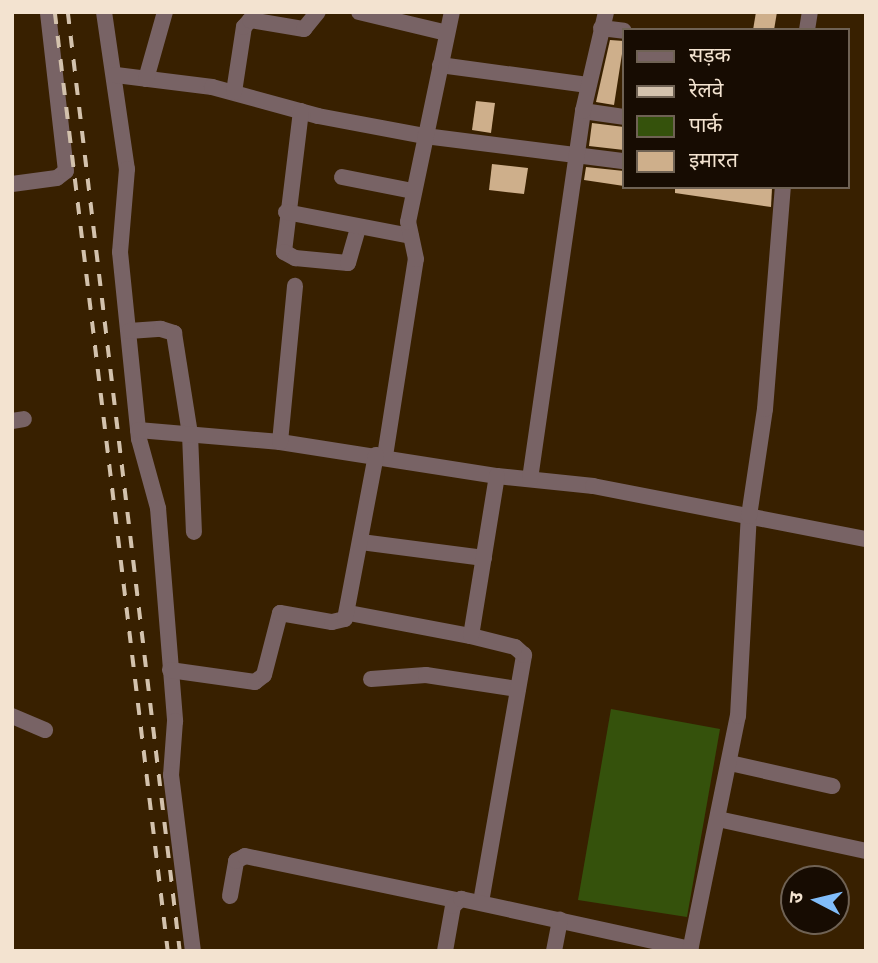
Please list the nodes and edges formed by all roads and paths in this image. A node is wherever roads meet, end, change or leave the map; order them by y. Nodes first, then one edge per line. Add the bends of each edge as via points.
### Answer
1 (48, 12) edge
2 (104, 12) edge
3 (165, 12) edge
4 (318, 12) edge
5 (359, 12) edge
6 (452, 12) edge
7 (603, 20) edge
8 (622, 30) edge
9 (447, 33) junction
10 (440, 65) junction
11 (116, 75) junction
12 (146, 79) junction
13 (589, 86) junction
14 (234, 92) junction
15 (301, 111) junction
16 (583, 111) junction
17 (622, 112) edge
18 (425, 136) junction
19 (576, 154) junction
20 (622, 161) edge
21 (342, 177) dead end
22 (12, 184) edge
23 (783, 189) edge
24 (413, 191) junction
25 (286, 212) junction
26 (358, 227) junction
27 (411, 236) junction
28 (295, 286) dead end
29 (129, 331) junction
30 (138, 430) junction
31 (190, 434) junction
32 (280, 442) junction
33 (381, 456) junction
34 (497, 476) junction
35 (530, 479) junction
36 (749, 516) junction
37 (194, 532) dead end
38 (866, 539) edge
39 (361, 542) junction
40 (484, 558) junction
41 (349, 613) junction
42 (471, 636) junction
43 (170, 670) junction
44 (371, 679) dead end
45 (518, 689) junction
46 (12, 716) edge
47 (45, 730) dead end
48 (730, 763) junction
49 (832, 786) dead end
50 (718, 819) junction
51 (866, 851) edge
52 (230, 895) dead end
53 (456, 900) junction
54 (481, 902) junction
55 (560, 920) junction
56 (690, 950) edge
57 (193, 951) edge
58 (445, 951) edge
59 (554, 951) edge

1 - 22 street via 66,171 57,178
2 - 11 street
3 - 12 street
4 - 14 street via 304,29 250,20 244,27
5 - 9 street
6 - 9 street
7 - 8 street
7 - 13 street
9 - 10 street
10 - 13 street
10 - 18 street
11 - 12 street
11 - 29 street via 127,169 120,241
12 - 14 street
13 - 16 street
14 - 15 street
15 - 18 street
15 - 25 street
16 - 17 street
16 - 19 street
18 - 19 street
18 - 24 street
19 - 20 street
19 - 35 street
21 - 24 street
23 - 36 street via 765,410
24 - 27 street via 408,222
25 - 26 street
25 - 26 street via 282,243 284,252 295,258 348,263
26 - 27 street
27 - 33 street via 416,259
28 - 32 street
29 - 30 street
29 - 31 street via 174,332
30 - 31 street
30 - 43 street via 157,499
31 - 32 street
31 - 37 street
32 - 33 street
33 - 34 street
33 - 39 street
34 - 35 street
34 - 40 street
35 - 36 street via 593,486
36 - 38 street
36 - 48 street via 745,651
39 - 40 street
39 - 41 street
40 - 42 street
41 - 42 street
41 - 43 street via 339,623 280,613 261,681
42 - 45 street via 522,651
43 - 57 street via 174,721 171,775
44 - 45 street via 426,675
45 - 54 street
46 - 47 street
48 - 49 street
48 - 50 street
50 - 51 street
50 - 56 street
52 - 53 street via 236,861 245,856
53 - 54 street
53 - 58 street
54 - 55 street
55 - 56 street
55 - 59 street

